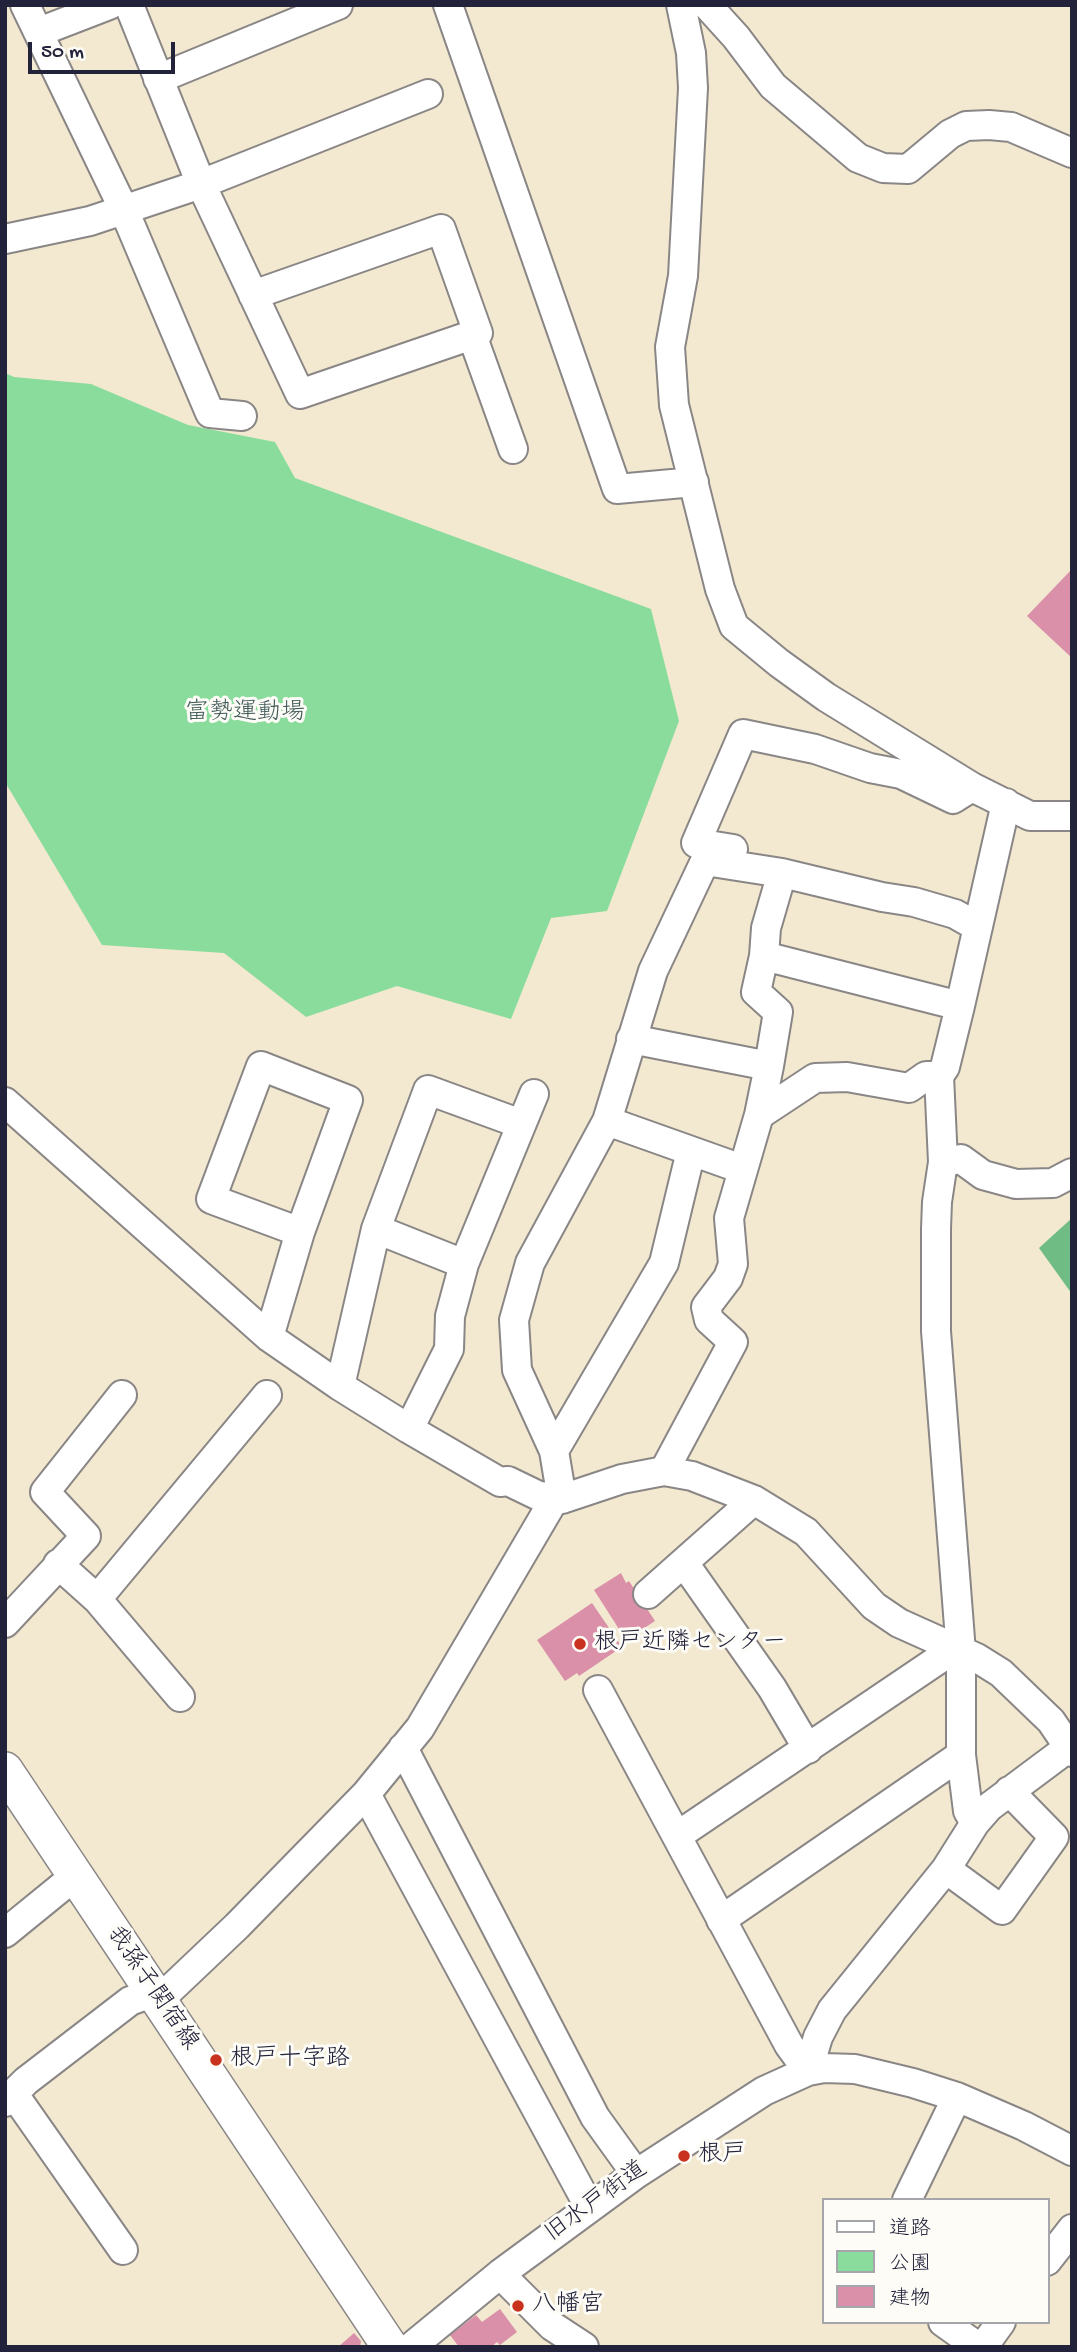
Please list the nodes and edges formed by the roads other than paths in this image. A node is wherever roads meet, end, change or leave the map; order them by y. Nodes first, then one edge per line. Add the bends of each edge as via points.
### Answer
1 (25, 5) edge
2 (109, 5) edge
3 (129, 5) edge
4 (338, 5) edge
5 (448, 5) edge
6 (681, 5) edge
7 (707, 5) edge
8 (38, 32) junction
9 (158, 79) junction
10 (428, 94) dead end
11 (1072, 153) edge
12 (201, 184) junction
13 (124, 210) junction
14 (5, 239) edge
15 (253, 295) junction
16 (472, 335) junction
17 (242, 416) dead end
18 (513, 449) dead end
19 (694, 482) junction
20 (972, 788) junction
21 (1006, 803) junction
22 (1072, 816) edge
23 (782, 873) junction
24 (980, 918) junction
25 (764, 956) junction
26 (960, 1006) junction
27 (631, 1038) junction
28 (769, 1066) junction
29 (939, 1076) junction
30 (534, 1094) dead end
31 (5, 1102) edge
32 (759, 1115) junction
33 (607, 1121) junction
34 (521, 1124) junction
35 (691, 1151) junction
36 (943, 1162) junction
37 (742, 1169) junction
38 (1072, 1173) edge
39 (376, 1229) junction
40 (300, 1233) junction
41 (464, 1264) junction
42 (269, 1336) junction
43 (340, 1386) junction
44 (122, 1395) dead end
45 (267, 1395) dead end
46 (409, 1429) junction
47 (554, 1451) junction
48 (664, 1471) junction
49 (558, 1499) junction
50 (754, 1500) junction
51 (684, 1563) junction
52 (58, 1564) junction
53 (648, 1594) dead end
54 (97, 1599) junction
55 (5, 1623) edge
56 (957, 1651) junction
57 (598, 1690) dead end
58 (180, 1697) dead end
59 (1070, 1746) edge
60 (403, 1748) junction
61 (808, 1749) junction
62 (961, 1755) junction
63 (5, 1770) edge
64 (1009, 1791) junction
65 (366, 1794) junction
66 (975, 1823) junction
67 (677, 1836) junction
68 (946, 1869) junction
69 (75, 1877) junction
70 (721, 1920) junction
71 (5, 1933) edge
72 (156, 1996) junction
73 (808, 2071) junction
74 (957, 2097) junction
75 (9, 2098) edge
76 (1072, 2151) edge
77 (636, 2174) junction
78 (908, 2198) edge
79 (591, 2206) junction
80 (1072, 2229) edge
81 (123, 2250) dead end
82 (1049, 2258) edge
83 (500, 2273) junction
84 (946, 2324) edge
85 (999, 2324) edge
86 (390, 2347) edge
87 (411, 2347) edge
88 (584, 2347) edge
89 (980, 2347) edge

1 - 8 street
2 - 8 street
3 - 9 street
4 - 9 street
5 - 19 street via 617,489
6 - 19 street via 693,88 683,276 670,347 674,405
7 - 11 street via 773,86 858,158 883,168 908,169 950,134 978,125 1011,127
8 - 13 street
9 - 12 street
10 - 12 street
12 - 13 street
12 - 15 street
13 - 14 street
13 - 17 street via 210,412
15 - 16 street via 300,394
15 - 16 street via 440,229 478,333
16 - 18 street
19 - 20 street via 720,589 734,626 825,697
20 - 21 street
20 - 24 street via 953,799 901,774 744,734 696,844 784,856 917,886 968,901
21 - 22 street via 1030,816
21 - 24 street
23 - 24 street
23 - 25 street via 766,928
23 - 27 street via 705,862 653,971
24 - 26 street
25 - 26 street
25 - 28 street via 756,992 778,1012
26 - 29 street
27 - 28 street
27 - 33 street
28 - 32 street
29 - 32 street via 926,1076 909,1088 846,1077 815,1078
29 - 36 street
30 - 34 street
31 - 42 street
32 - 37 street
33 - 35 street
33 - 47 street via 530,1263 514,1320 517,1370
34 - 39 street via 428,1090
34 - 41 street
35 - 37 street
35 - 47 street via 664,1263
36 - 38 street via 961,1159 983,1175 1016,1184 1052,1183
36 - 56 street via 936,1216 936,1331
37 - 48 street via 729,1218 733,1264 706,1307 709,1320 733,1342
39 - 41 street
39 - 43 street
40 - 40 street via 348,1100 261,1066 211,1199
40 - 42 street
41 - 46 street via 450,1316 449,1349
42 - 43 street
43 - 46 street
44 - 52 street via 45,1492 86,1536
45 - 54 street
46 - 49 street via 500,1482
47 - 49 street
48 - 49 street
48 - 50 street via 692,1476
49 - 60 street via 420,1728
50 - 51 street
50 - 56 street via 806,1532 873,1606
51 - 53 street
51 - 61 street via 765,1678
52 - 54 street
52 - 55 street
54 - 58 street
56 - 59 street via 1001,1673
56 - 61 street
56 - 62 street
57 - 67 street
59 - 64 street
60 - 65 street
60 - 77 street via 595,2117
61 - 67 street
62 - 66 street via 968,1811
62 - 70 street
63 - 69 main road, 我孫子関宿線
64 - 66 street
64 - 68 street via 1054,1837 1002,1910
65 - 72 street via 237,1926
65 - 79 street
66 - 68 street
67 - 70 street
68 - 73 street via 832,2010 818,2036
69 - 71 street
69 - 72 main road, 我孫子関宿線
70 - 73 street
72 - 75 street via 130,2001
72 - 86 main road, 我孫子関宿線
73 - 74 street, 旧水戸街道 via 855,2069
73 - 77 street, 旧水戸街道 via 764,2091
74 - 76 street, 旧水戸街道
74 - 78 street
75 - 81 street
77 - 79 street, 旧水戸街道
79 - 83 street, 旧水戸街道
80 - 82 street
83 - 87 street, 旧水戸街道
83 - 88 street via 552,2326
84 - 89 street
85 - 89 street

